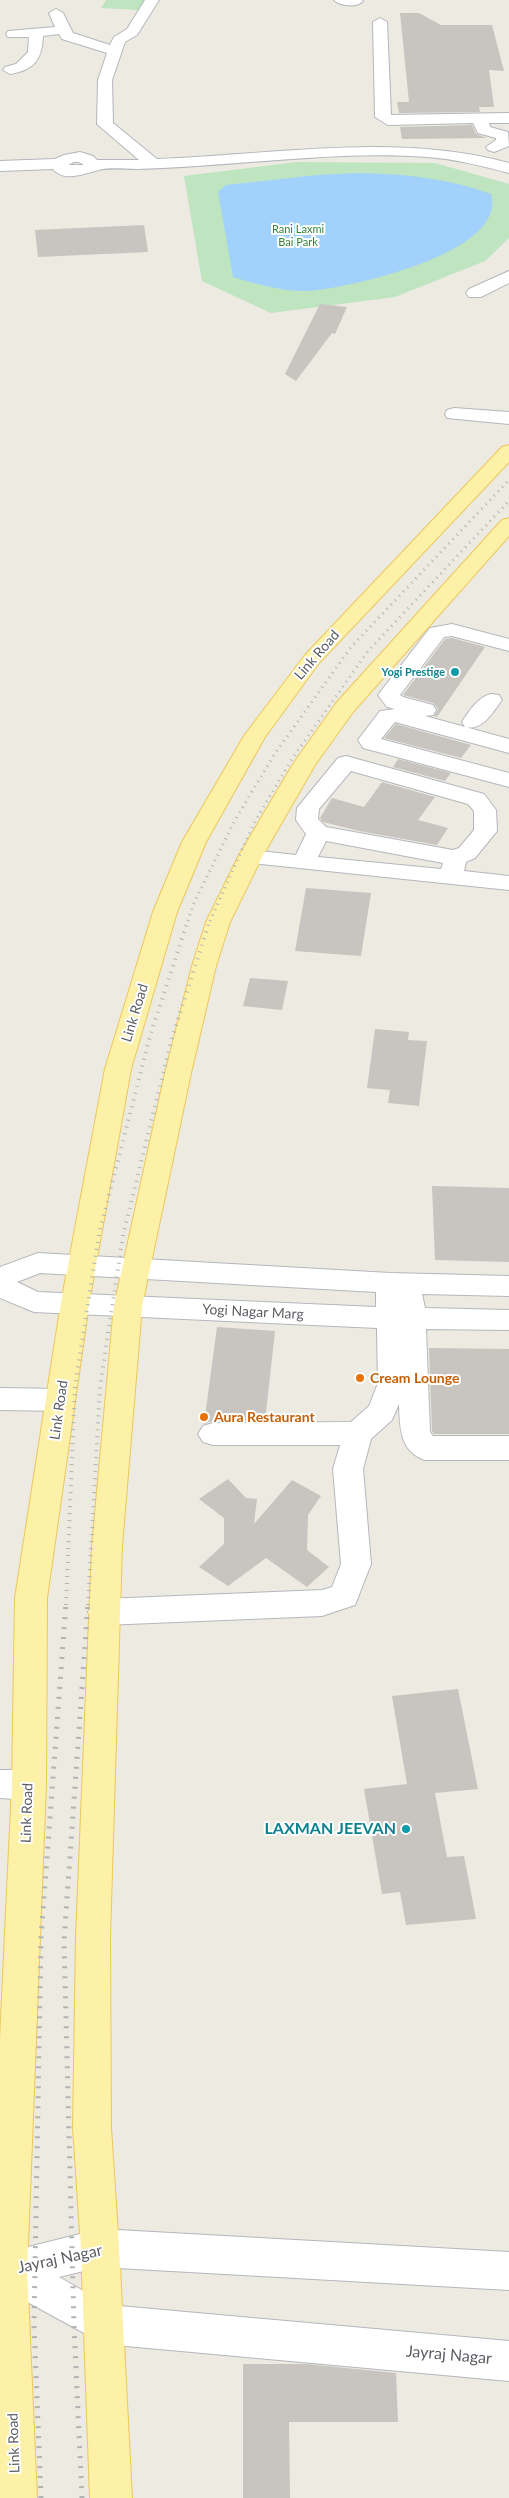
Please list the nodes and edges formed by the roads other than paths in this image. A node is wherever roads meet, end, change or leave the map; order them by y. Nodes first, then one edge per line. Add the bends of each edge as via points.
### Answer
1 (152, 0) edge
2 (56, 13) dead end
3 (380, 22) dead end
4 (64, 30) junction
5 (36, 32) junction
6 (13, 34) dead end
7 (115, 51) junction
8 (10, 70) dead end
9 (509, 118) edge
10 (480, 119) junction
11 (494, 147) dead end
12 (155, 164) junction
13 (0, 166) edge
14 (509, 168) edge
15 (509, 276) edge
16 (475, 293) dead end
17 (454, 414) dead end
18 (509, 418) edge
19 (509, 451) edge
20 (509, 524) edge
21 (509, 645) edge
22 (491, 700) dead end
23 (473, 722) junction
24 (509, 731) edge
25 (509, 746) edge
26 (310, 756) junction
27 (346, 763) junction
28 (509, 780) edge
29 (318, 833) junction
30 (250, 857) junction
31 (304, 862) junction
32 (453, 868) junction
33 (505, 877) edge
34 (81, 1264) junction
35 (136, 1269) junction
36 (0, 1278) edge
37 (401, 1283) junction
38 (0, 1286) edge
39 (509, 1286) edge
40 (75, 1304) junction
41 (128, 1306) junction
42 (401, 1318) junction
43 (509, 1320) edge
44 (0, 1399) edge
45 (60, 1400) junction
46 (358, 1433) junction
47 (212, 1434) dead end
48 (509, 1448) edge
49 (104, 1612) junction
50 (14, 1784) edge
51 (100, 2248) junction
52 (8, 2270) junction
53 (509, 2270) edge
54 (104, 2324) junction
55 (509, 2361) edge
56 (16, 2498) edge
57 (111, 2498) edge

1 - 7 street via 132,32 119,40
2 - 4 street
3 - 10 street via 383,117 388,120
4 - 5 street
4 - 7 street via 67,36
5 - 6 street
5 - 8 street via 35,53 21,68
7 - 12 street via 106,80 105,124
9 - 10 street
10 - 11 street via 483,130 504,135 504,142
12 - 13 street via 93,165 80,157 58,164
12 - 14 street via 349,151 397,151 438,153
15 - 16 street
17 - 18 street
19 - 34 main road, Link Road via 312,659 255,736 194,842 166,912 118,1069
20 - 26 main road via 345,707
21 - 23 street via 452,630 437,632 389,695 395,702
22 - 23 street
23 - 24 street
25 - 28 street via 395,716 388,716 369,740
26 - 27 street
26 - 30 main road
27 - 29 street via 308,808 308,820
27 - 32 street via 476,799 486,810 486,831
29 - 31 street
29 - 32 street
30 - 31 street
30 - 35 main road via 218,922 204,966
31 - 32 street
32 - 33 street
34 - 35 street
34 - 36 street via 38,1264
34 - 40 main road, Link Road
35 - 37 street
35 - 41 main road
37 - 39 street
37 - 42 street
38 - 40 street, Yogi Nagar Marg via 34,1302
40 - 41 street, Yogi Nagar Marg
40 - 45 main road, Link Road
41 - 42 street, Yogi Nagar Marg
41 - 49 main road via 106,1546
42 - 43 street, Yogi Nagar Marg
42 - 46 street via 392,1384 382,1412
42 - 48 street via 414,1435 425,1448
44 - 45 street
45 - 50 main road, Link Road via 31,1598
46 - 47 street
46 - 49 street via 348,1469 356,1564 344,1596 313,1604
49 - 51 main road via 93,1937 92,2081
50 - 52 main road, Link Road
51 - 52 street, Jayraj Nagar
51 - 53 street, Jayraj Nagar
51 - 54 main road
52 - 54 street, Jayraj Nagar
52 - 56 main road, Link Road
54 - 55 street, Jayraj Nagar
54 - 57 main road

